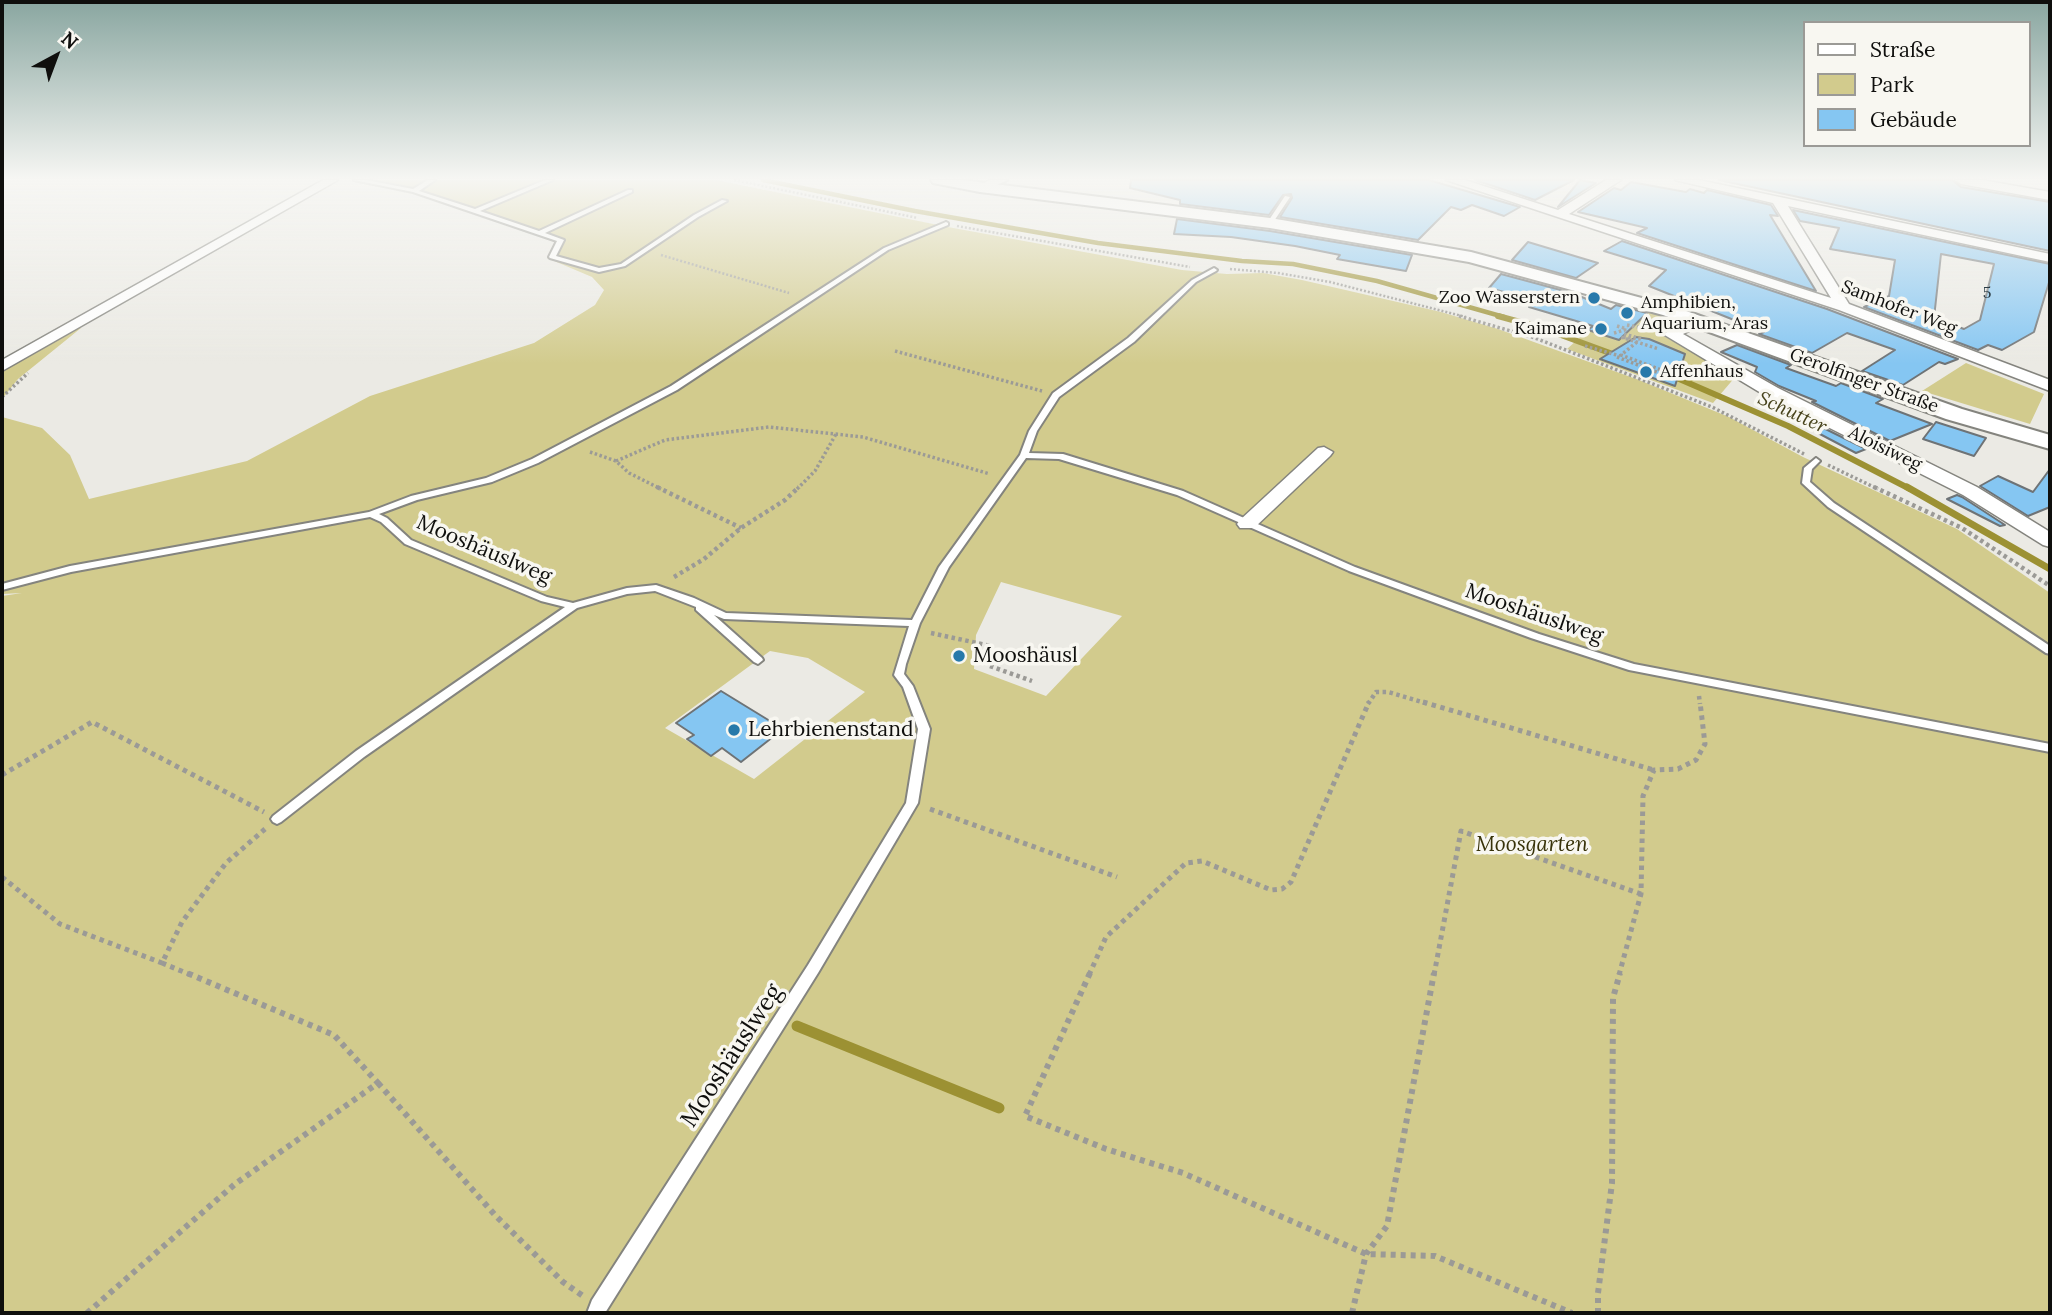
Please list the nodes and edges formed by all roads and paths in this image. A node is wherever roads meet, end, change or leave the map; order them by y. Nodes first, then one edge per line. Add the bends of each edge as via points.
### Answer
1 (223, 241) edge
2 (560, 241) edge
3 (659, 241) edge
4 (906, 241) edge
5 (1045, 241) edge
6 (1379, 241) edge
7 (1644, 241) edge
8 (1803, 241) edge
9 (1971, 241) edge
10 (649, 248) junction
11 (2050, 258) edge
12 (1214, 271) junction
13 (812, 299) junction
14 (1844, 307) junction
15 (1698, 321) junction
16 (1617, 326) dead end
17 (1608, 332) dead end
18 (1614, 334) junction
19 (1631, 340) dead end
20 (1637, 342) dead end
21 (1585, 346) dead end
22 (895, 351) dead end
23 (1619, 356) junction
24 (2, 366) edge
25 (1708, 371) dead end
26 (1667, 376) dead end
27 (2050, 386) edge
28 (1056, 395) junction
29 (836, 433) junction
30 (2050, 442) edge
31 (567, 444) junction
32 (1324, 452) dead end
33 (1024, 455) junction
34 (616, 461) junction
35 (1816, 461) junction
36 (1007, 479) junction
37 (371, 514) junction
38 (1247, 524) junction
39 (741, 528) junction
40 (2050, 541) edge
41 (2050, 586) edge
42 (2, 587) edge
43 (656, 588) junction
44 (690, 600) junction
45 (573, 606) junction
46 (914, 626) junction
47 (2050, 651) edge
48 (758, 660) dead end
49 (1032, 681) dead end
50 (1697, 681) junction
51 (2050, 748) edge
52 (1654, 770) junction
53 (2, 775) edge
54 (912, 803) junction
55 (277, 819) junction
56 (2, 877) edge
57 (1117, 877) dead end
58 (1641, 894) junction
59 (162, 963) junction
60 (378, 1083) junction
61 (1366, 1254) junction
62 (597, 1310) edge
63 (87, 1313) edge
64 (1352, 1313) edge
65 (1572, 1313) edge
66 (1598, 1313) edge

1 - 24 street
2 - 10 lane via 552,257 599,270 623,265
3 - 10 lane
4 - 13 lane
5 - 12 path
6 - 15 street, Gerolfinger Straße via 1471,257
7 - 14 street, Samhofer Weg
8 - 14 street
9 - 11 street
10 - 13 path via 662,257
12 - 28 lane, Mooshäuslweg via 1194,281 1131,340
12 - 35 path via 1278,273 1330,282 1535,338 1712,407
13 - 31 lane via 674,388
14 - 27 street, Samhofer Weg
15 - 30 street, Gerolfinger Straße via 1954,414
15 - 40 street, Aloisiweg via 1671,334 1772,393 1970,491
16 - 18 path via 1628,330
17 - 18 path
18 - 19 path
20 - 23 path
21 - 23 path
22 - 28 path
23 - 25 path via 1667,372
23 - 26 path
28 - 33 lane, Mooshäuslweg
29 - 34 path via 769,427 696,434 665,440
29 - 36 path
29 - 39 path via 815,471 785,500
31 - 34 path
31 - 37 lane via 489,480
32 - 38 street
33 - 36 lane, Mooshäuslweg
33 - 38 lane, Mooshäuslweg via 1060,457 1101,467 1180,494
34 - 39 path via 629,473
35 - 41 path via 1962,528
35 - 47 lane via 1808,468 1806,483 1831,505
36 - 46 lane, Mooshäuslweg via 944,567
37 - 42 lane via 70,569
37 - 45 lane, Mooshäuslweg via 427,551
38 - 50 lane, Mooshäuslweg via 1352,569 1535,636 1633,667
39 - 43 path via 704,559
43 - 44 lane
43 - 45 lane
44 - 46 lane via 724,616
44 - 48 lane
45 - 55 lane via 360,754
46 - 49 path via 991,646 987,665
46 - 54 lane, Mooshäuslweg via 900,675 924,729
50 - 51 lane, Mooshäuslweg
50 - 52 path via 1705,744 1696,760 1678,769
52 - 58 path via 1643,796
52 - 61 path via 1376,692 1291,882 1282,890 1271,890 1202,861 1186,863 1106,937 1025,1116 1183,1173
53 - 55 path via 92,722
54 - 57 path
54 - 62 lane, Mooshäuslweg via 813,969
55 - 59 path via 226,863 182,922
56 - 59 path via 60,924
58 - 61 path via 1461,831 1387,1226
58 - 66 path via 1613,998 1612,1183
59 - 60 path via 334,1035
60 - 62 path via 495,1215
60 - 63 path via 235,1184
61 - 64 path
61 - 65 path via 1435,1256

